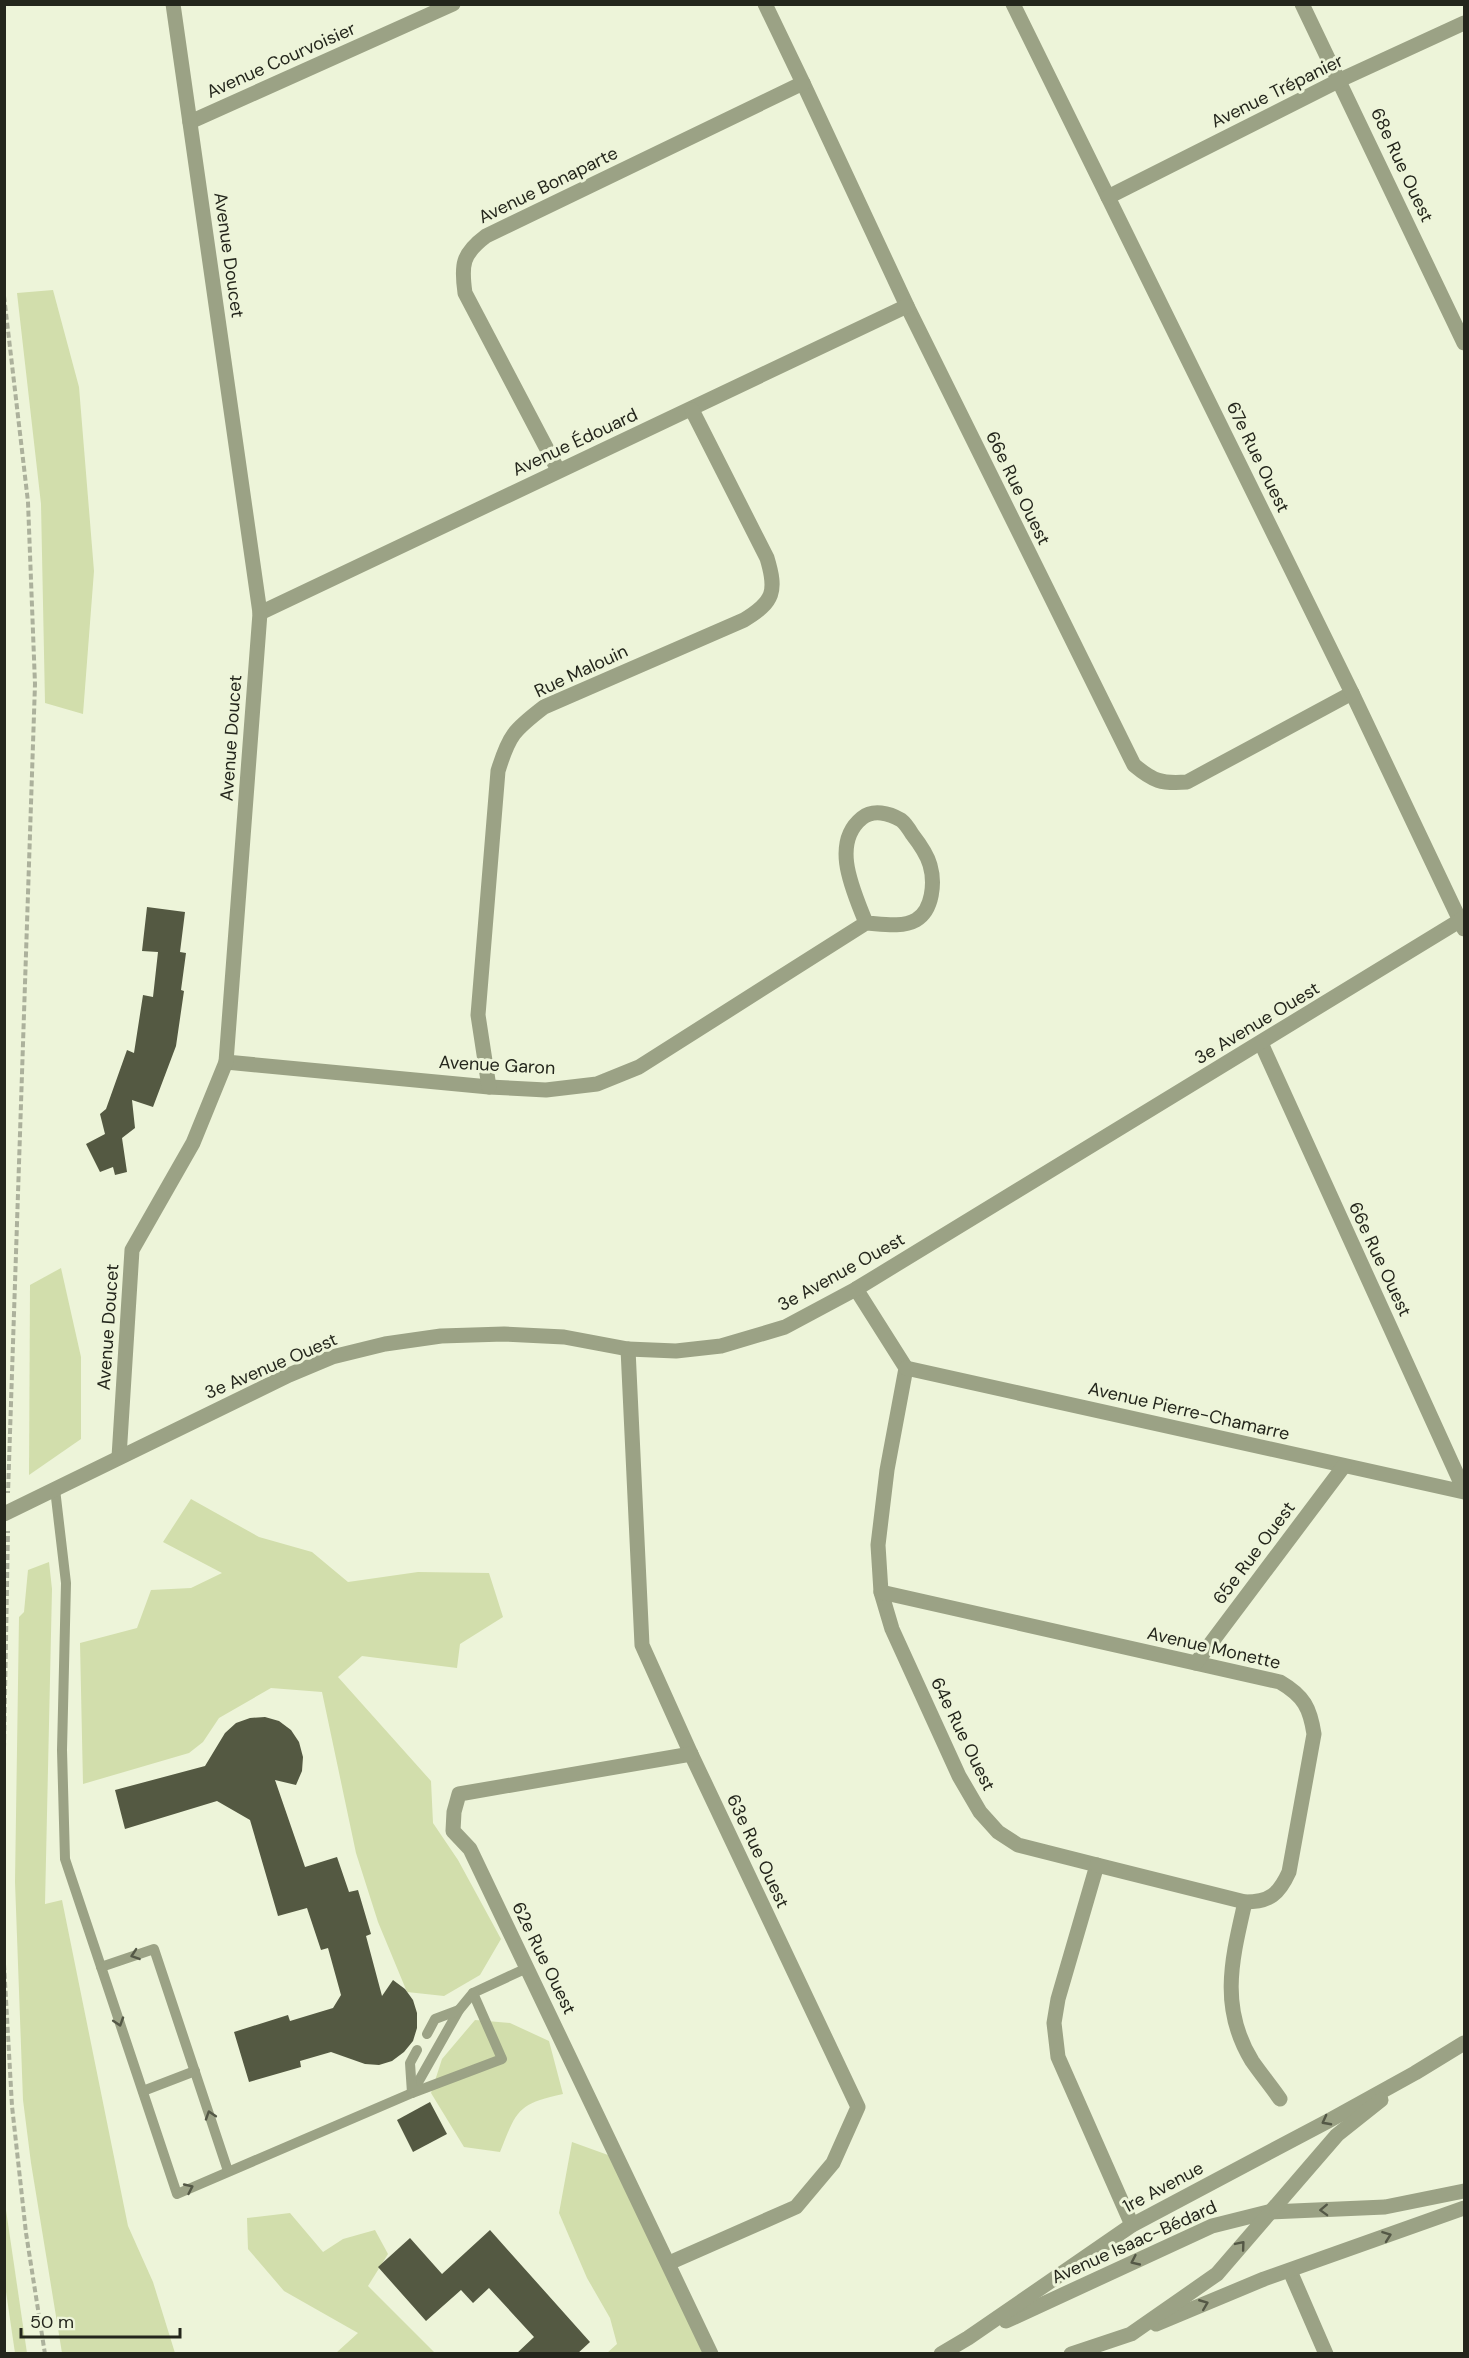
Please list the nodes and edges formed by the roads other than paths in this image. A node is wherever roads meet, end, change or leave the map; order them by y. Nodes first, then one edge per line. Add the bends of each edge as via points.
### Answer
1 (173, 4) edge
2 (453, 4) edge
3 (765, 4) edge
4 (1012, 4) edge
5 (1302, 4) edge
6 (1464, 23) edge
7 (1340, 80) junction
8 (803, 83) junction
9 (190, 122) junction
10 (1108, 197) junction
11 (907, 306) junction
12 (1464, 344) edge
13 (692, 410) junction
14 (558, 470) junction
15 (260, 613) junction
16 (1352, 693) junction
17 (866, 923) junction
18 (1463, 923) edge
19 (1261, 1043) junction
20 (226, 1062) junction
21 (489, 1087) junction
22 (856, 1289) junction
23 (628, 1349) junction
24 (906, 1368) junction
25 (119, 1457) junction
26 (1344, 1466) junction
27 (55, 1489) junction
28 (1464, 1491) edge
29 (4, 1514) edge
30 (881, 1592) junction
31 (1196, 1663) junction
32 (691, 1754) junction
33 (1097, 1865) junction
34 (1245, 1902) junction
35 (101, 1967) junction
36 (527, 1968) junction
37 (473, 1993) junction
38 (459, 2010) junction
39 (427, 2034) dead end
40 (1464, 2043) edge
41 (417, 2050) dead end
42 (195, 2071) junction
43 (1414, 2073) junction
44 (142, 2091) junction
45 (412, 2093) junction
46 (1280, 2098) dead end
47 (228, 2170) junction
48 (1464, 2191) edge
49 (1464, 2208) edge
50 (1268, 2212) junction
51 (1132, 2225) junction
52 (669, 2263) junction
53 (1290, 2271) junction
54 (1131, 2334) junction
55 (968, 2338) junction
56 (711, 2354) edge
57 (940, 2354) edge
58 (1071, 2354) edge
59 (1326, 2354) edge

1 - 9 street, Avenue Doucet
2 - 9 street, Avenue Courvoisier
3 - 8 street, 66e Rue Ouest
4 - 10 street, 67e Rue Ouest
5 - 7 street, 68e Rue Ouest
6 - 7 street, Avenue Trépanier
7 - 10 street, Avenue Trépanier
7 - 12 street, 68e Rue Ouest
8 - 11 street, 66e Rue Ouest
8 - 14 street, Avenue Bonaparte via 486,236 464,260 465,293
9 - 15 street, Avenue Doucet
10 - 16 street, 67e Rue Ouest
11 - 13 street, Avenue Édouard
11 - 16 street, 66e Rue Ouest via 1134,765 1152,780 1186,782
13 - 14 street, Avenue Édouard
13 - 21 street, Rue Malouin via 767,558 774,579 771,597 744,620 544,707 521,724 507,743 498,771 478,1015
14 - 15 street, Avenue Édouard
15 - 20 street, Avenue Doucet
16 - 18 street, 67e Rue Ouest
17 - 17 street via 895,925 916,920 929,906 930,865 919,842 903,821 884,813 867,814 852,826 846,841 846,860
17 - 21 street, Avenue Garon via 639,1066 586,1085 546,1090
18 - 19 street, 3e Avenue Ouest
19 - 22 street, 3e Avenue Ouest
19 - 28 street, 66e Rue Ouest
20 - 21 street, Avenue Garon
20 - 25 street, Avenue Doucet via 193,1143 132,1250
22 - 23 street, 3e Avenue Ouest via 785,1327 721,1346 676,1351
22 - 24 street
23 - 25 street, 3e Avenue Ouest via 564,1337 504,1334 441,1336 385,1344 332,1357
23 - 32 street, 63e Rue Ouest via 642,1645
24 - 26 street, Avenue Pierre-Chamarre
24 - 30 street, 64e Rue Ouest via 879,1534
25 - 27 street, 3e Avenue Ouest
26 - 28 street, Avenue Pierre-Chamarre
26 - 31 street, 65e Rue Ouest
27 - 29 street, 3e Avenue Ouest
27 - 35 lane via 66,1583 62,1750 65,1859
30 - 31 street, Avenue Monette
30 - 33 street, 64e Rue Ouest via 892,1629 958,1776 980,1812 998,1832 1018,1845
31 - 34 street, Avenue Monette via 1280,1683 1296,1692 1311,1718 1314,1734 1289,1872 1273,1896 1262,1902
32 - 36 street, 62e Rue Ouest via 459,1794 453,1832 470,1849
32 - 52 street, 63e Rue Ouest via 858,2107 833,2163 796,2207
33 - 34 street, Avenue Monette
33 - 51 street via 1054,2023 1058,2057
34 - 46 street via 1231,1960 1230,1990 1237,2024 1251,2059
42 -> 35 lane via 154,1949
35 -> 44 lane
36 - 37 lane
36 - 52 street, 62e Rue Ouest
37 - 38 lane
37 - 45 lane via 502,2059
38 - 39 lane via 435,2019
38 - 45 lane
40 - 43 street, 1re Avenue
41 - 45 lane via 410,2063
42 - 44 lane
47 -> 42 lane
43 - 50 street, 1re Avenue via 1337,2135
43 -> 51 street, 1re Avenue
44 -> 47 lane via 177,2194
45 - 47 lane
48 -> 50 street, Avenue Isaac-Bédard via 1385,2207
53 -> 49 street
54 -> 50 street, 1re Avenue via 1217,2274
50 -> 55 street, Avenue Isaac-Bédard via 1212,2226
51 - 55 street, 1re Avenue
52 - 56 street, 62e Rue Ouest
54 -> 53 street
53 - 59 street
54 - 58 street, 1re Avenue
55 - 57 street, 1re Avenue

